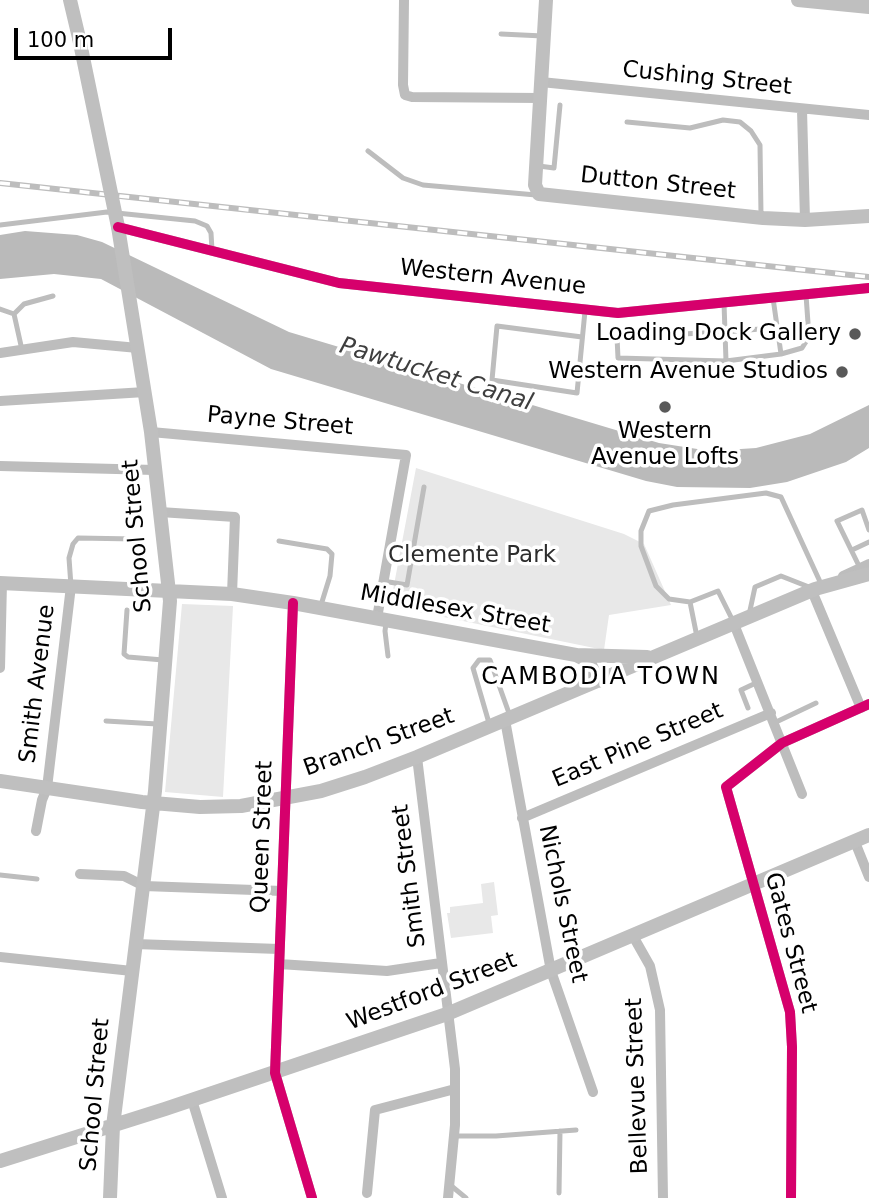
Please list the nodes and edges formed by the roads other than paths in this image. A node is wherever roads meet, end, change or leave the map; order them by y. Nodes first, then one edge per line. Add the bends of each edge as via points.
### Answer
1 (70, 0) edge
2 (404, 0) edge
3 (546, 0) edge
4 (798, 0) edge
5 (869, 7) edge
6 (501, 34) dead end
7 (544, 36) junction
8 (541, 82) junction
9 (540, 98) junction
10 (560, 105) dead end
11 (802, 110) junction
12 (869, 115) edge
13 (626, 122) dead end
14 (368, 150) dead end
15 (536, 166) junction
16 (543, 195) junction
17 (869, 216) edge
18 (761, 218) junction
19 (804, 220) junction
20 (0, 225) edge
21 (118, 228) junction
22 (212, 252) junction
23 (869, 288) edge
24 (806, 295) junction
25 (53, 296) dead end
26 (773, 298) junction
27 (724, 303) junction
28 (0, 309) edge
29 (585, 310) junction
30 (14, 314) junction
31 (760, 329) dead end
32 (725, 332) junction
33 (582, 337) junction
34 (138, 348) junction
35 (22, 350) junction
36 (0, 353) edge
37 (781, 354) junction
38 (726, 361) junction
39 (145, 392) junction
40 (0, 401) edge
41 (151, 432) junction
42 (0, 466) edge
43 (155, 470) junction
44 (424, 487) dead end
45 (160, 512) junction
46 (869, 530) edge
47 (135, 538) dead end
48 (279, 541) dead end
49 (869, 542) edge
50 (852, 550) junction
51 (866, 569) edge
52 (383, 581) junction
53 (1, 583) edge
54 (71, 586) junction
55 (817, 589) junction
56 (169, 591) junction
57 (232, 594) junction
58 (293, 603) junction
59 (690, 603) junction
60 (320, 608) junction
61 (127, 610) dead end
62 (749, 618) junction
63 (382, 619) junction
64 (734, 624) junction
65 (697, 639) junction
66 (576, 655) junction
67 (388, 656) dead end
68 (656, 657) junction
69 (166, 660) junction
70 (0, 668) edge
71 (598, 681) junction
72 (758, 682) junction
73 (816, 703) dead end
74 (865, 706) edge
75 (748, 708) dead end
76 (772, 718) junction
77 (508, 719) junction
78 (106, 721) dead end
79 (161, 725) junction
80 (490, 726) junction
81 (782, 743) junction
82 (417, 757) junction
83 (0, 781) edge
84 (47, 788) junction
85 (802, 794) dead end
86 (286, 799) junction
87 (154, 803) junction
88 (522, 818) junction
89 (36, 831) dead end
90 (862, 839) edge
91 (80, 874) dead end
92 (0, 875) edge
93 (869, 877) edge
94 (37, 879) dead end
95 (752, 885) junction
96 (144, 886) junction
97 (282, 891) junction
98 (633, 936) junction
99 (135, 944) junction
100 (279, 949) junction
101 (0, 957) edge
102 (441, 963) junction
103 (279, 964) junction
104 (132, 971) junction
105 (551, 971) junction
106 (447, 1014) junction
107 (275, 1073) junction
108 (455, 1089) junction
109 (593, 1092) dead end
110 (192, 1100) junction
111 (113, 1126) junction
112 (576, 1130) dead end
113 (561, 1131) junction
114 (454, 1136) junction
115 (0, 1161) edge
116 (449, 1184) junction
117 (367, 1193) dead end
118 (559, 1193) dead end
119 (110, 1198) edge
120 (222, 1198) edge
121 (312, 1198) edge
122 (448, 1198) edge
123 (466, 1198) edge
124 (663, 1198) edge
125 (791, 1198) edge

1 - 21 main road, School Street, bridge
2 - 9 street via 405,95
3 - 7 main road
4 - 5 main road
6 - 7 lane
7 - 8 main road
8 - 9 main road
8 - 11 street, Cushing Street
9 - 15 main road
10 - 15 lane via 554,168
11 - 12 street, Cushing Street
11 - 19 street
13 - 18 lane via 690,128 723,120 740,122 760,145
14 - 16 lane via 403,177 422,185
15 - 16 main road via 535,188
16 - 18 main road, Dutton Street
17 - 19 main road, Dutton Street
18 - 19 main road, Dutton Street
20 - 22 lane via 107,212 195,221 211,233
21 - 22 street, Western Avenue
21 - 34 main road, School Street
22 - 29 street, Western Avenue via 339,283
23 - 24 street, Western Avenue
24 - 26 street, Western Avenue
24 - 37 lane via 807,343
25 - 30 lane via 24,304
26 - 27 street, Western Avenue
26 - 37 lane
27 - 29 street, Western Avenue via 618,313
27 - 32 lane
28 - 30 lane
29 - 33 lane
30 - 35 lane
31 - 32 lane
32 - 38 lane
32 - 38 lane via 617,337 618,358
33 - 33 lane via 497,326 492,380 577,393
34 - 35 street via 81,342
34 - 39 main road, School Street
35 - 36 street
37 - 38 lane
39 - 40 street
39 - 41 main road, School Street
41 - 43 main road, School Street
41 - 52 street, Payne Street via 406,455
42 - 43 street
43 - 45 main road, School Street
44 - 52 lane via 407,585
45 - 56 main road, School Street
45 - 57 street via 235,517
46 - 50 lane via 862,510 836,521
47 - 54 lane via 78,538 69,558
48 - 60 lane via 327,549 331,554
49 - 50 lane
50 - 51 lane
51 - 55 main road
52 - 63 street
53 - 54 main road, Middlesex Street
53 - 70 street
54 - 56 main road, Middlesex Street
54 - 84 street, Smith Avenue
55 - 59 lane via 781,497 766,493 649,511 641,546 656,586 669,599
55 - 62 main road
55 - 62 lane via 781,576 755,586
55 - 74 street
56 - 57 main road, Middlesex Street
56 - 69 main road, School Street
57 - 58 main road, Middlesex Street
58 - 60 main road, Middlesex Street
58 - 86 street, Queen Street
59 - 64 lane via 718,591
59 - 65 lane
60 - 63 main road, Middlesex Street
61 - 69 lane via 124,654
62 - 64 main road
63 - 66 main road, Middlesex Street
63 - 67 lane
64 - 65 main road
64 - 72 street
65 - 68 main road
66 - 68 main road
66 - 71 main road, Middlesex Street via 588,662
68 - 71 main road
69 - 79 main road, School Street
71 - 77 main road, Branch Street
72 - 75 lane via 741,690
72 - 76 street
73 - 76 lane
74 - 81 street
76 - 81 street
76 - 88 street, East Pine Street
77 - 80 main road, Branch Street
77 - 80 lane via 490,660 479,660 473,668
77 - 88 street, Nichols Street
78 - 79 lane
79 - 87 main road, School Street
80 - 82 main road, Branch Street
81 - 85 street
81 - 95 street, Gates Street via 726,787
82 - 86 main road, Branch Street
82 - 102 street, Smith Street
83 - 84 main road, Branch Street
84 - 87 main road, Branch Street
84 - 89 street, Smith Avenue
86 - 87 main road, Branch Street via 241,806
86 - 97 street, Queen Street
87 - 96 main road, School Street
88 - 105 street, Nichols Street
90 - 93 street
90 - 95 main road, Westford Street
91 - 96 street via 124,876
92 - 94 lane
95 - 98 main road, Westford Street
95 - 125 street, Gates Street via 790,1013
96 - 97 street
96 - 99 main road, School Street
97 - 100 street, Queen Street
98 - 105 main road, Westford Street
98 - 124 street, Bellevue Street via 650,966 660,1010
99 - 100 street
99 - 104 main road, School Street
100 - 103 street, Queen Street
101 - 104 street
102 - 103 street via 387,971
102 - 106 street, Smith Street
103 - 107 street, Queen Street
104 - 111 main road, School Street
105 - 106 main road, Westford Street
105 - 109 street, Nichols Street
106 - 107 main road, Westford Street
106 - 108 street, Smith Street
107 - 110 main road, Westford Street
107 - 121 street, Queen Street
108 - 114 street, Smith Street
108 - 117 street via 375,1110
110 - 111 main road, Westford Street
110 - 120 street
111 - 115 main road, Westford Street
111 - 119 main road, School Street
112 - 113 lane
113 - 114 lane
113 - 118 lane
114 - 116 street, Smith Street
116 - 122 street, Smith Street
116 - 123 lane

